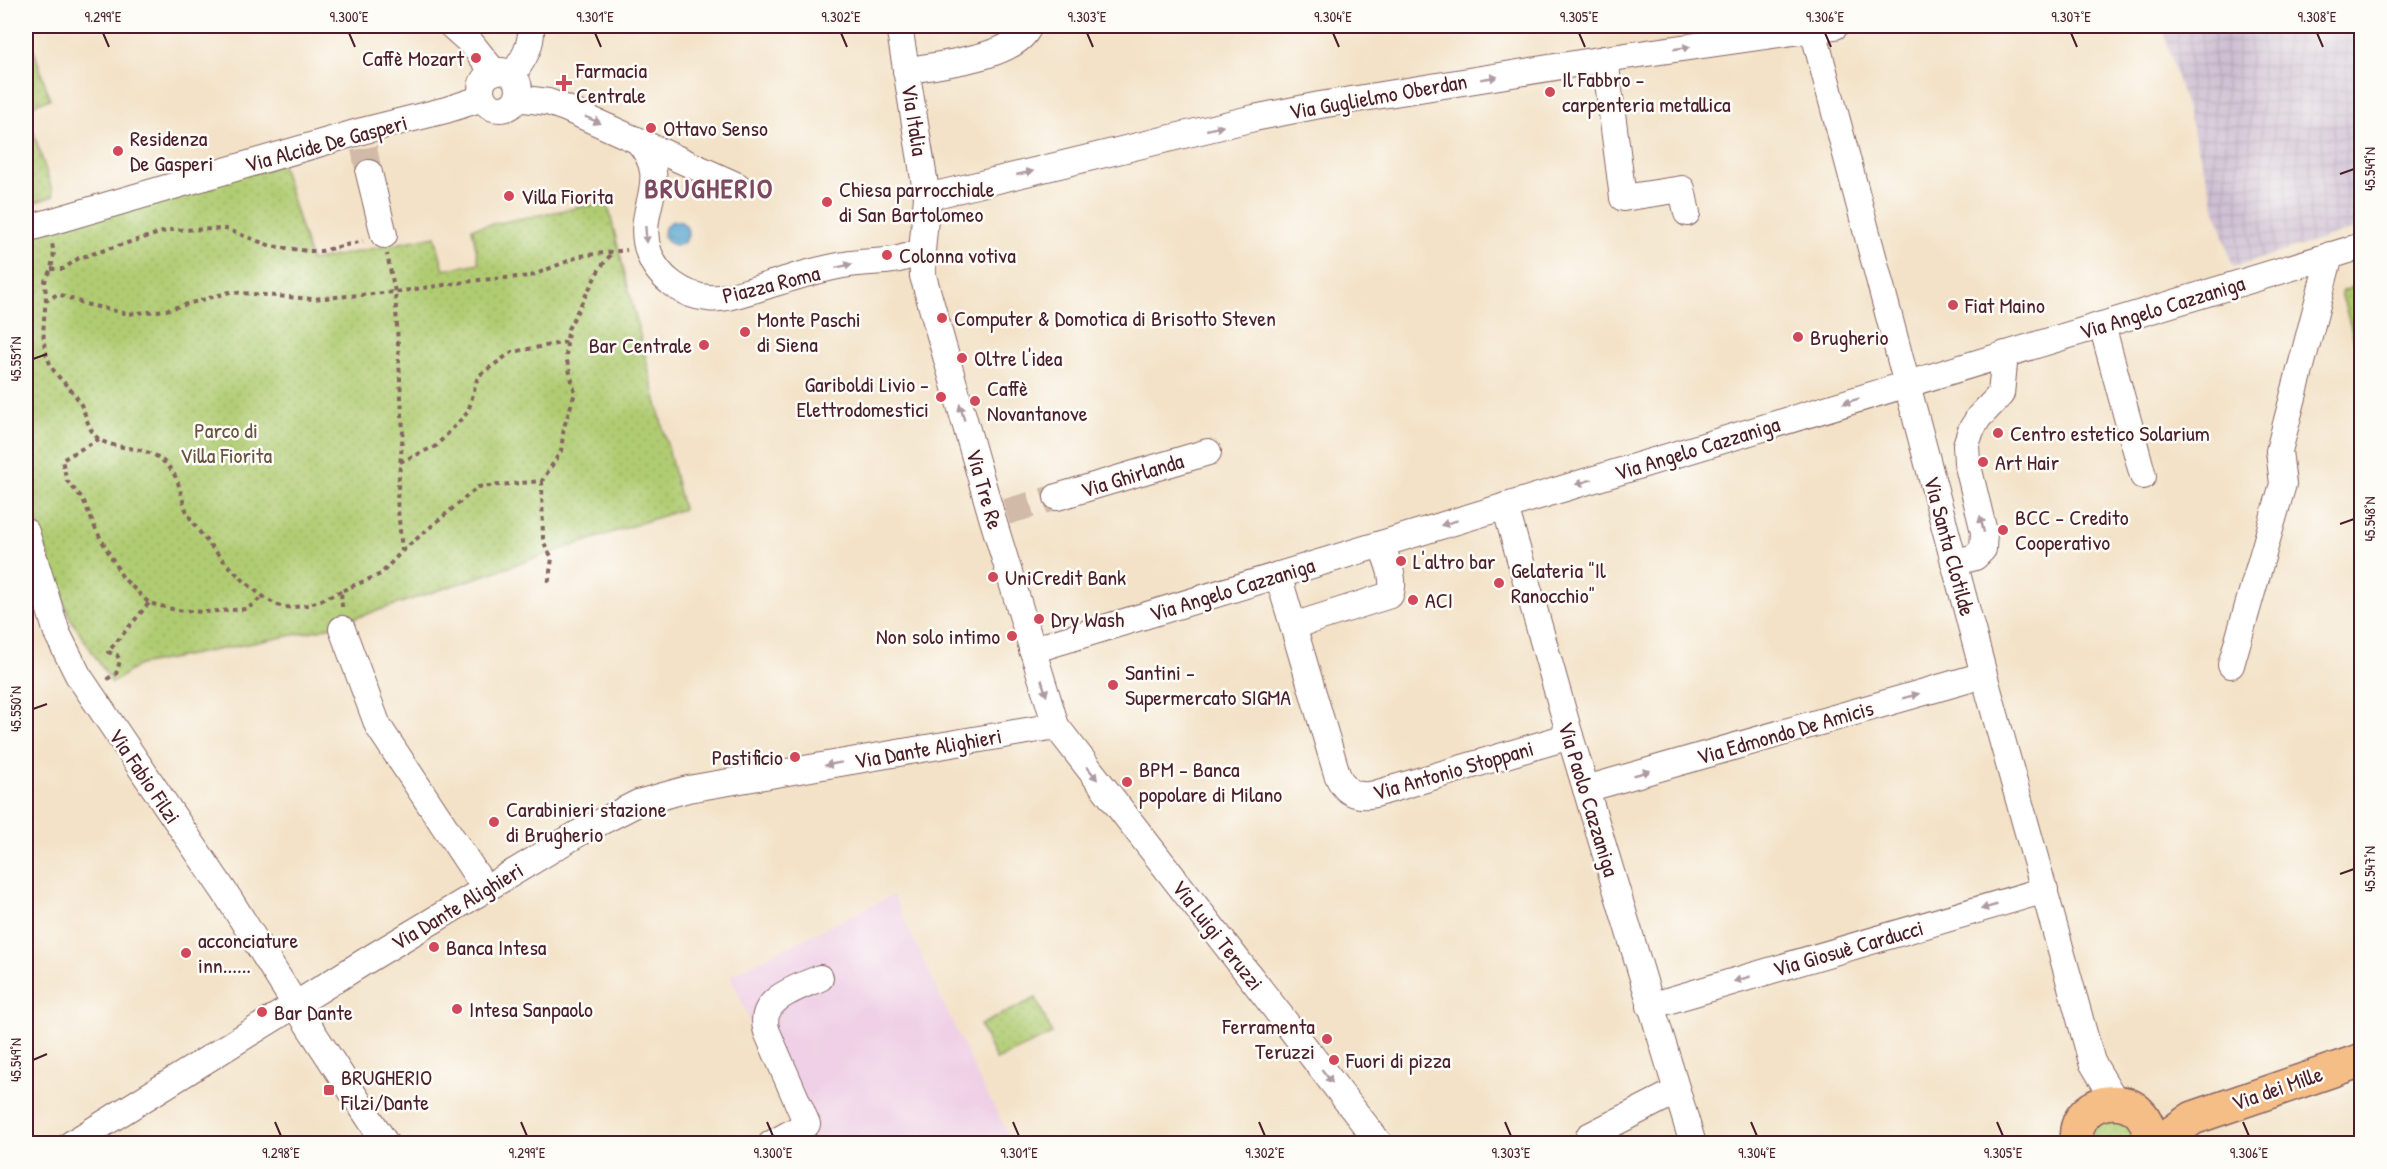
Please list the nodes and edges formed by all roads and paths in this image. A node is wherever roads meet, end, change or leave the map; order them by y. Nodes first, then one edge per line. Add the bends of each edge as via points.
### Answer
1 (452, 26) edge
2 (531, 26) edge
3 (899, 26) edge
4 (1029, 26) edge
5 (1820, 26) edge
6 (1605, 59) junction
7 (906, 71) junction
8 (508, 82) junction
9 (483, 98) junction
10 (637, 140) junction
11 (369, 173) tunnel mouth
12 (738, 186) dead end
13 (927, 197) junction
14 (1687, 213) dead end
15 (37, 226) edge
16 (384, 235) junction
17 (647, 246) junction
18 (2361, 246) edge
19 (922, 251) junction
20 (614, 252) junction
21 (2331, 255) junction
22 (51, 269) junction
23 (395, 292) junction
24 (46, 301) junction
25 (2103, 325) junction
26 (567, 342) junction
27 (2005, 354) junction
28 (1907, 384) junction
29 (99, 439) junction
30 (1208, 452) dead end
31 (400, 462) junction
32 (2143, 476) dead end
33 (542, 481) junction
34 (1057, 497) tunnel mouth
35 (1505, 506) junction
36 (26, 532) edge
37 (1381, 544) junction
38 (402, 551) junction
39 (1954, 563) junction
40 (31, 570) edge
41 (1278, 575) junction
42 (548, 586) dead end
43 (341, 591) junction
44 (262, 597) junction
45 (149, 603) junction
46 (1293, 626) junction
47 (342, 629) joint
48 (1032, 650) junction
49 (2231, 665) dead end
50 (1984, 675) junction
51 (88, 691) junction
52 (1056, 726) junction
53 (1570, 736) junction
54 (1586, 789) junction
55 (485, 888) junction
56 (2045, 890) junction
57 (820, 978) dead end
58 (295, 1004) junction
59 (1650, 1006) junction
60 (2361, 1060) edge
61 (1677, 1091) junction
62 (2125, 1116) edge
63 (2193, 1118) junction
64 (1589, 1136) dead end
65 (2073, 1141) edge
66 (71, 1143) edge
67 (386, 1143) edge
68 (771, 1143) edge
69 (1380, 1143) edge
70 (1693, 1143) edge
71 (2156, 1143) edge

1 - 8 street
2 - 8 street via 530,47
3 - 7 street, Via Italia
4 - 7 street via 1019,40 1003,50
6 -> 5 street, Via Guglielmo Oberdan
5 - 28 street, Via Santa Clotilde
13 -> 6 street, Via Guglielmo Oberdan via 1301,109
6 - 14 street via 1623,198 1682,189
7 - 13 street, Via Italia
8 - 9 street via 484,80
8 - 9 street via 509,107 497,109
8 -> 10 street
9 - 15 street, Via Alcide De Gasperi via 363,139
10 - 12 street
10 -> 17 street, Piazza Roma via 650,156 654,172 645,221
11 - 16 street
13 - 19 street, Via Italia
15 - 22 path via 54,253
16 - 22 path via 309,251 271,246 226,229 169,230 80,258 63,269
16 - 23 path
17 -> 19 street, Piazza Roma via 656,267 670,282 690,294 709,299 726,298 850,264 899,260
17 - 20 path
18 - 21 street, Via Angelo Cazzaniga
48 -> 19 street, Via Tre Re via 999,515 925,284
20 - 23 path via 580,256 531,276
20 - 26 path via 600,268 568,329
21 - 25 street, Via Angelo Cazzaniga
21 - 49 street via 2279,451 2283,484
22 - 24 path via 45,280
23 - 24 path via 312,299 230,292 166,310 128,314 58,294
23 - 31 path via 403,432
24 - 29 path via 43,347 54,370 80,402 89,428
25 - 27 street, Via Angelo Cazzaniga
25 - 32 street
26 - 31 path via 512,352 478,376 468,412 436,446
26 - 33 path via 566,357 574,393 561,451
27 - 28 street, Via Angelo Cazzaniga
39 -> 27 street via 1975,557 1983,549 1984,532 1966,445 1979,417 2001,394
28 -> 35 street, Via Angelo Cazzaniga
28 - 39 street, Via Santa Clotilde
29 - 44 path via 141,449 163,461 180,484 187,512 201,537
29 - 45 path via 62,460 67,481 83,499 123,578
30 - 34 street, Via Ghirlanda
31 - 38 path via 397,499
33 - 38 path via 478,488
33 - 42 path via 543,542 552,558
35 -> 37 street, Via Angelo Cazzaniga
35 - 53 street, Via Paolo Cazzaniga
36 - 40 street, Via Fabio Filzi
37 - 41 street, Via Angelo Cazzaniga
37 - 46 street via 1393,581 1390,595
38 - 43 path via 381,574
39 - 50 street, Via Santa Clotilde
40 - 51 street, Via Fabio Filzi via 59,640
41 - 46 street, Via Antonio Stoppani
41 - 48 street, Via Angelo Cazzaniga
43 - 44 path via 316,603 284,607
43 - 47 path
44 - 45 path via 247,609 205,612
45 - 51 path via 108,652 120,661 116,674
46 - 53 street, Via Antonio Stoppani via 1337,774 1352,793 1375,794
47 - 55 street via 378,726
48 -> 52 street, Via Tre Re
54 -> 50 street, Via Edmondo De Amicis
50 - 56 street, Via Santa Clotilde
51 - 58 street, Via Fabio Filzi via 228,897
52 -> 55 street, Via Dante Alighieri via 667,794 595,824
52 -> 69 street, Via Luigi Teruzzi
53 - 54 street, Via Paolo Cazzaniga
54 - 59 street, Via Paolo Cazzaniga
55 - 58 street, Via Dante Alighieri
56 -> 59 street, Via Giosuè Carducci
56 - 62 street, Via Santa Clotilde via 2092,1062
57 - 68 street via 784,994 766,1013 765,1025 807,1124
58 - 66 street, Via Dante Alighieri
58 - 67 street, Via Fabio Filzi
59 - 61 street, Via Paolo Cazzaniga
60 - 63 main road, Via dei Mille
61 - 64 street
61 - 70 street, Via Paolo Cazzaniga
62 - 63 main road, Via dei Mille
62 - 65 main road via 2084,1115
63 - 71 main road, Via dei Mille

